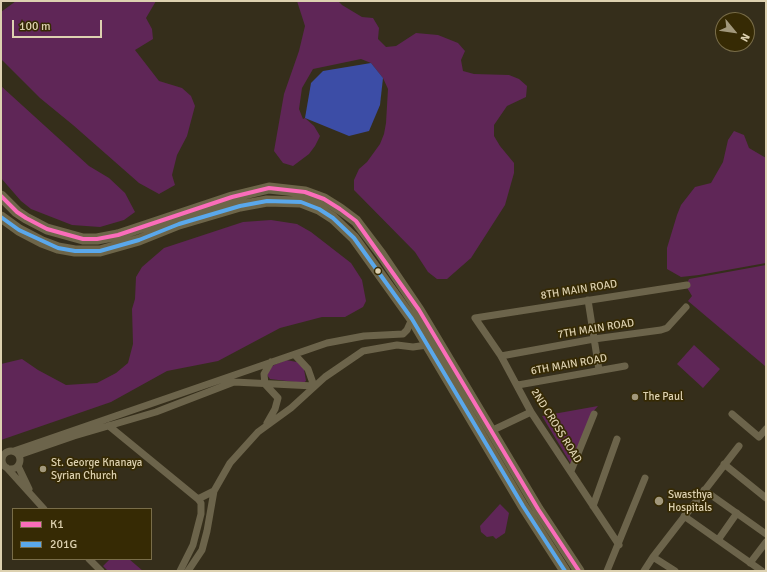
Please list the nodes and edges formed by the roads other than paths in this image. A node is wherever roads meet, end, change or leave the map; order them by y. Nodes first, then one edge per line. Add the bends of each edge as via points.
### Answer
1 (1, 196) edge
2 (1, 217) edge
3 (687, 285) dead end
4 (588, 300) junction
5 (686, 307) dead end
6 (475, 318) joint
7 (412, 319) junction
8 (594, 339) junction
9 (427, 344) junction
10 (295, 355) junction
11 (501, 356) junction
12 (271, 362) junction
13 (625, 366) dead end
14 (599, 370) junction
15 (265, 384) junction
16 (518, 385) junction
17 (314, 386) junction
18 (531, 412) junction
19 (594, 414) dead end
20 (732, 414) dead end
21 (266, 425) junction
22 (109, 426) junction
23 (766, 430) edge
24 (491, 431) junction
25 (617, 439) dead end
26 (739, 446) dead end
27 (17, 453) junction
28 (3, 461) edge
29 (724, 464) junction
30 (18, 466) junction
31 (571, 472) junction
32 (645, 478) dead end
33 (704, 490) junction
34 (214, 491) junction
35 (31, 494) junction
36 (766, 498) edge
37 (198, 499) junction
38 (593, 506) junction
39 (43, 508) edge
40 (737, 514) junction
41 (684, 516) junction
42 (766, 534) edge
43 (718, 540) junction
44 (766, 542) edge
45 (619, 545) junction
46 (653, 557) junction
47 (90, 560) edge
48 (750, 563) junction
49 (101, 571) edge
50 (180, 571) edge
51 (188, 571) edge
52 (565, 571) edge
53 (579, 571) edge
54 (607, 571) edge
55 (644, 571) edge
56 (675, 571) edge
57 (762, 571) edge

1 - 24 main road via 17,212 47,229 83,239 97,239 135,230 250,191 269,188 291,190 324,199 356,221 381,254 419,310
2 - 7 main road via 19,230 53,246 75,251 100,251 240,206 267,201 301,202 319,209 344,227
3 - 4 street, 8TH MAIN ROAD
4 - 6 street, 8TH MAIN ROAD
4 - 8 street
5 - 8 street, 7TH MAIN ROAD via 667,328
6 - 11 street, 2ND CROSS ROAD
7 - 9 main road
7 - 10 street via 403,334 333,342
8 - 11 street, 7TH MAIN ROAD
8 - 14 street
9 - 17 street via 413,347 397,345 363,351
9 - 52 main road
10 - 12 street
10 - 17 street via 308,369
11 - 16 street, 2ND CROSS ROAD
12 - 15 street via 264,374
12 - 27 street
13 - 14 street, 6TH MAIN ROAD
14 - 16 street, 6TH MAIN ROAD
15 - 17 street
15 - 21 street via 278,398
15 - 22 street via 234,382 156,412
16 - 18 street, 2ND CROSS ROAD
17 - 21 street via 291,408
18 - 24 street
18 - 31 street, 2ND CROSS ROAD
19 - 31 street
20 - 23 street via 759,437
21 - 34 street via 230,463
22 - 27 street
22 - 37 street
24 - 53 main road
25 - 38 street
26 - 29 street
27 - 28 street via 8,451
27 - 30 street via 20,460
28 - 30 street via 13,469
28 - 35 street
29 - 33 street
29 - 36 street
30 - 35 street
31 - 38 street, 2ND CROSS ROAD
32 - 45 street
33 - 40 street
33 - 41 street
34 - 37 street
34 - 51 street via 202,550
35 - 39 street
37 - 50 street via 202,514 193,545
38 - 45 street, 2ND CROSS ROAD
40 - 42 street
40 - 43 street
41 - 43 street
41 - 46 street
43 - 48 street
44 - 48 street
45 - 54 street
46 - 55 street
46 - 56 street
47 - 49 street
48 - 57 street

